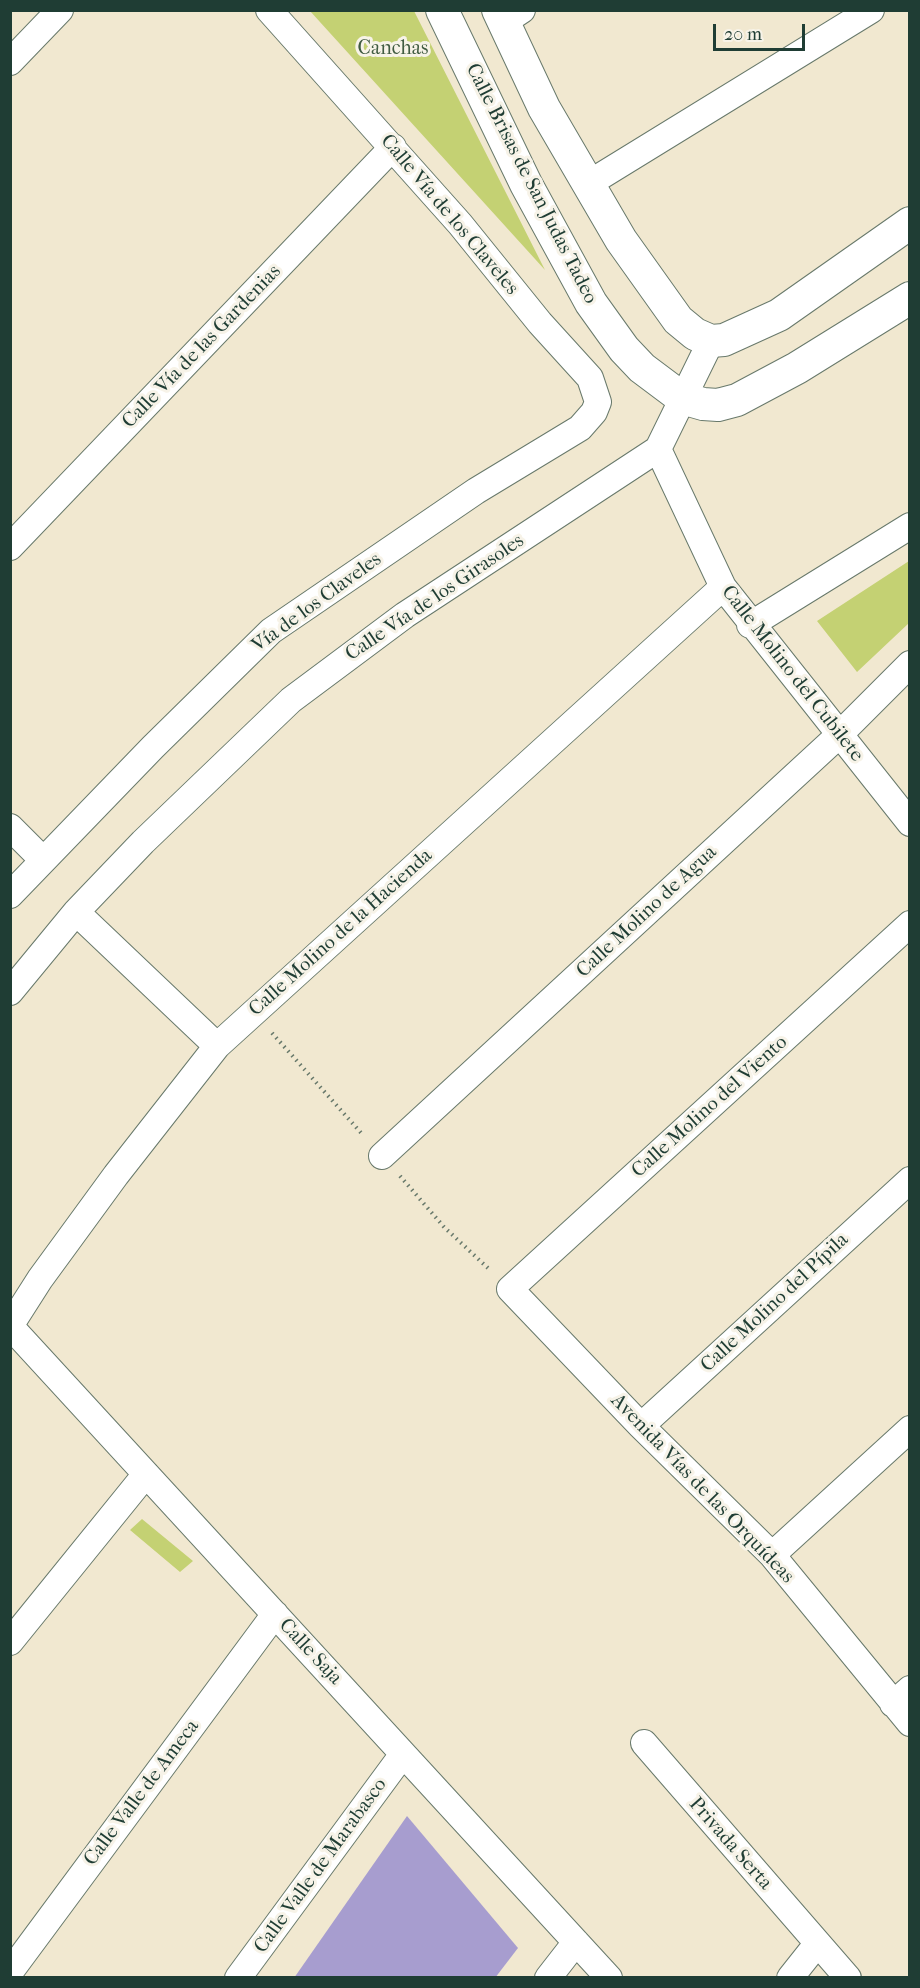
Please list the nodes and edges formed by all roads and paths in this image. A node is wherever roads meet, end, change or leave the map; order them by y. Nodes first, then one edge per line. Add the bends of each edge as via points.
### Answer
1 (60, 10) edge
2 (269, 10) edge
3 (442, 10) edge
4 (871, 10) edge
5 (508, 14) edge
6 (10, 62) edge
7 (393, 147) junction
8 (588, 184) junction
9 (909, 223) edge
10 (909, 298) edge
11 (711, 341) junction
12 (682, 398) junction
13 (580, 428) joint
14 (658, 450) junction
15 (909, 526) edge
16 (10, 547) edge
17 (723, 587) junction
18 (750, 625) junction
19 (909, 664) edge
20 (838, 736) junction
21 (909, 823) edge
22 (10, 827) edge
23 (43, 860) junction
24 (13, 884) edge
25 (76, 912) junction
26 (909, 924) edge
27 (10, 992) edge
28 (217, 1046) junction
29 (382, 1156) dead end
30 (909, 1180) edge
31 (510, 1289) joint
32 (10, 1326) edge
33 (641, 1426) junction
34 (909, 1429) edge
35 (146, 1474) junction
36 (772, 1556) junction
37 (275, 1614) junction
38 (10, 1642) edge
39 (904, 1705) edge
40 (644, 1743) dead end
41 (403, 1754) junction
42 (576, 1942) junction
43 (817, 1944) junction
44 (10, 1972) edge
45 (238, 1977) edge
46 (548, 1977) edge
47 (609, 1977) edge
48 (790, 1977) edge
49 (848, 1977) edge

1 - 6 street
2 - 7 street, Calle Vía de los Claveles
3 - 12 street, Calle Brisas de San Judas Tadeo via 526,184 591,303 642,368
4 - 8 street
5 - 8 street via 544,108
7 - 13 street, Calle Vía de los Claveles via 590,378 598,402
7 - 16 street, Calle Vía de las Gardenias
8 - 11 street via 621,240 678,320
9 - 11 street via 779,315 736,336
10 - 12 street via 797,368 737,400 710,405
11 - 12 street
12 - 14 street
13 - 23 street, Vía de los Claveles via 476,491 271,631
14 - 17 street, Calle Molino del Cubilete
14 - 25 street, Calle Vía de los Girasoles via 405,615 291,700 142,842
15 - 18 street
17 - 18 street, Calle Molino del Cubilete
17 - 28 street, Calle Molino de la Hacienda
18 - 20 street, Calle Molino del Cubilete
19 - 20 street, Calle Molino de Agua
20 - 21 street, Calle Molino del Cubilete
20 - 29 street, Calle Molino de Agua
22 - 23 street
23 - 24 street, Vía de los Claveles
25 - 27 street, Calle Vía de los Girasoles
25 - 28 street
26 - 31 street, Calle Molino del Viento
28 - 32 street, Calle Molino de la Hacienda via 116,1175
30 - 33 street, Calle Molino del Pípila
31 - 33 street, Avenida Vías de las Orquídeas
32 - 35 street, Calle Saja
33 - 36 street, Avenida Vías de las Orquídeas
34 - 36 street
35 - 37 street, Calle Saja
35 - 38 street
36 - 39 street, Avenida Vías de las Orquídeas
37 - 41 street, Calle Saja
37 - 44 street, Calle Valle de Ameca
40 - 43 street, Privada Serta
41 - 42 street, Calle Saja
41 - 45 street, Calle Valle de Marabasco
42 - 46 street
42 - 47 street, Calle Saja
43 - 48 street
43 - 49 street, Privada Serta

